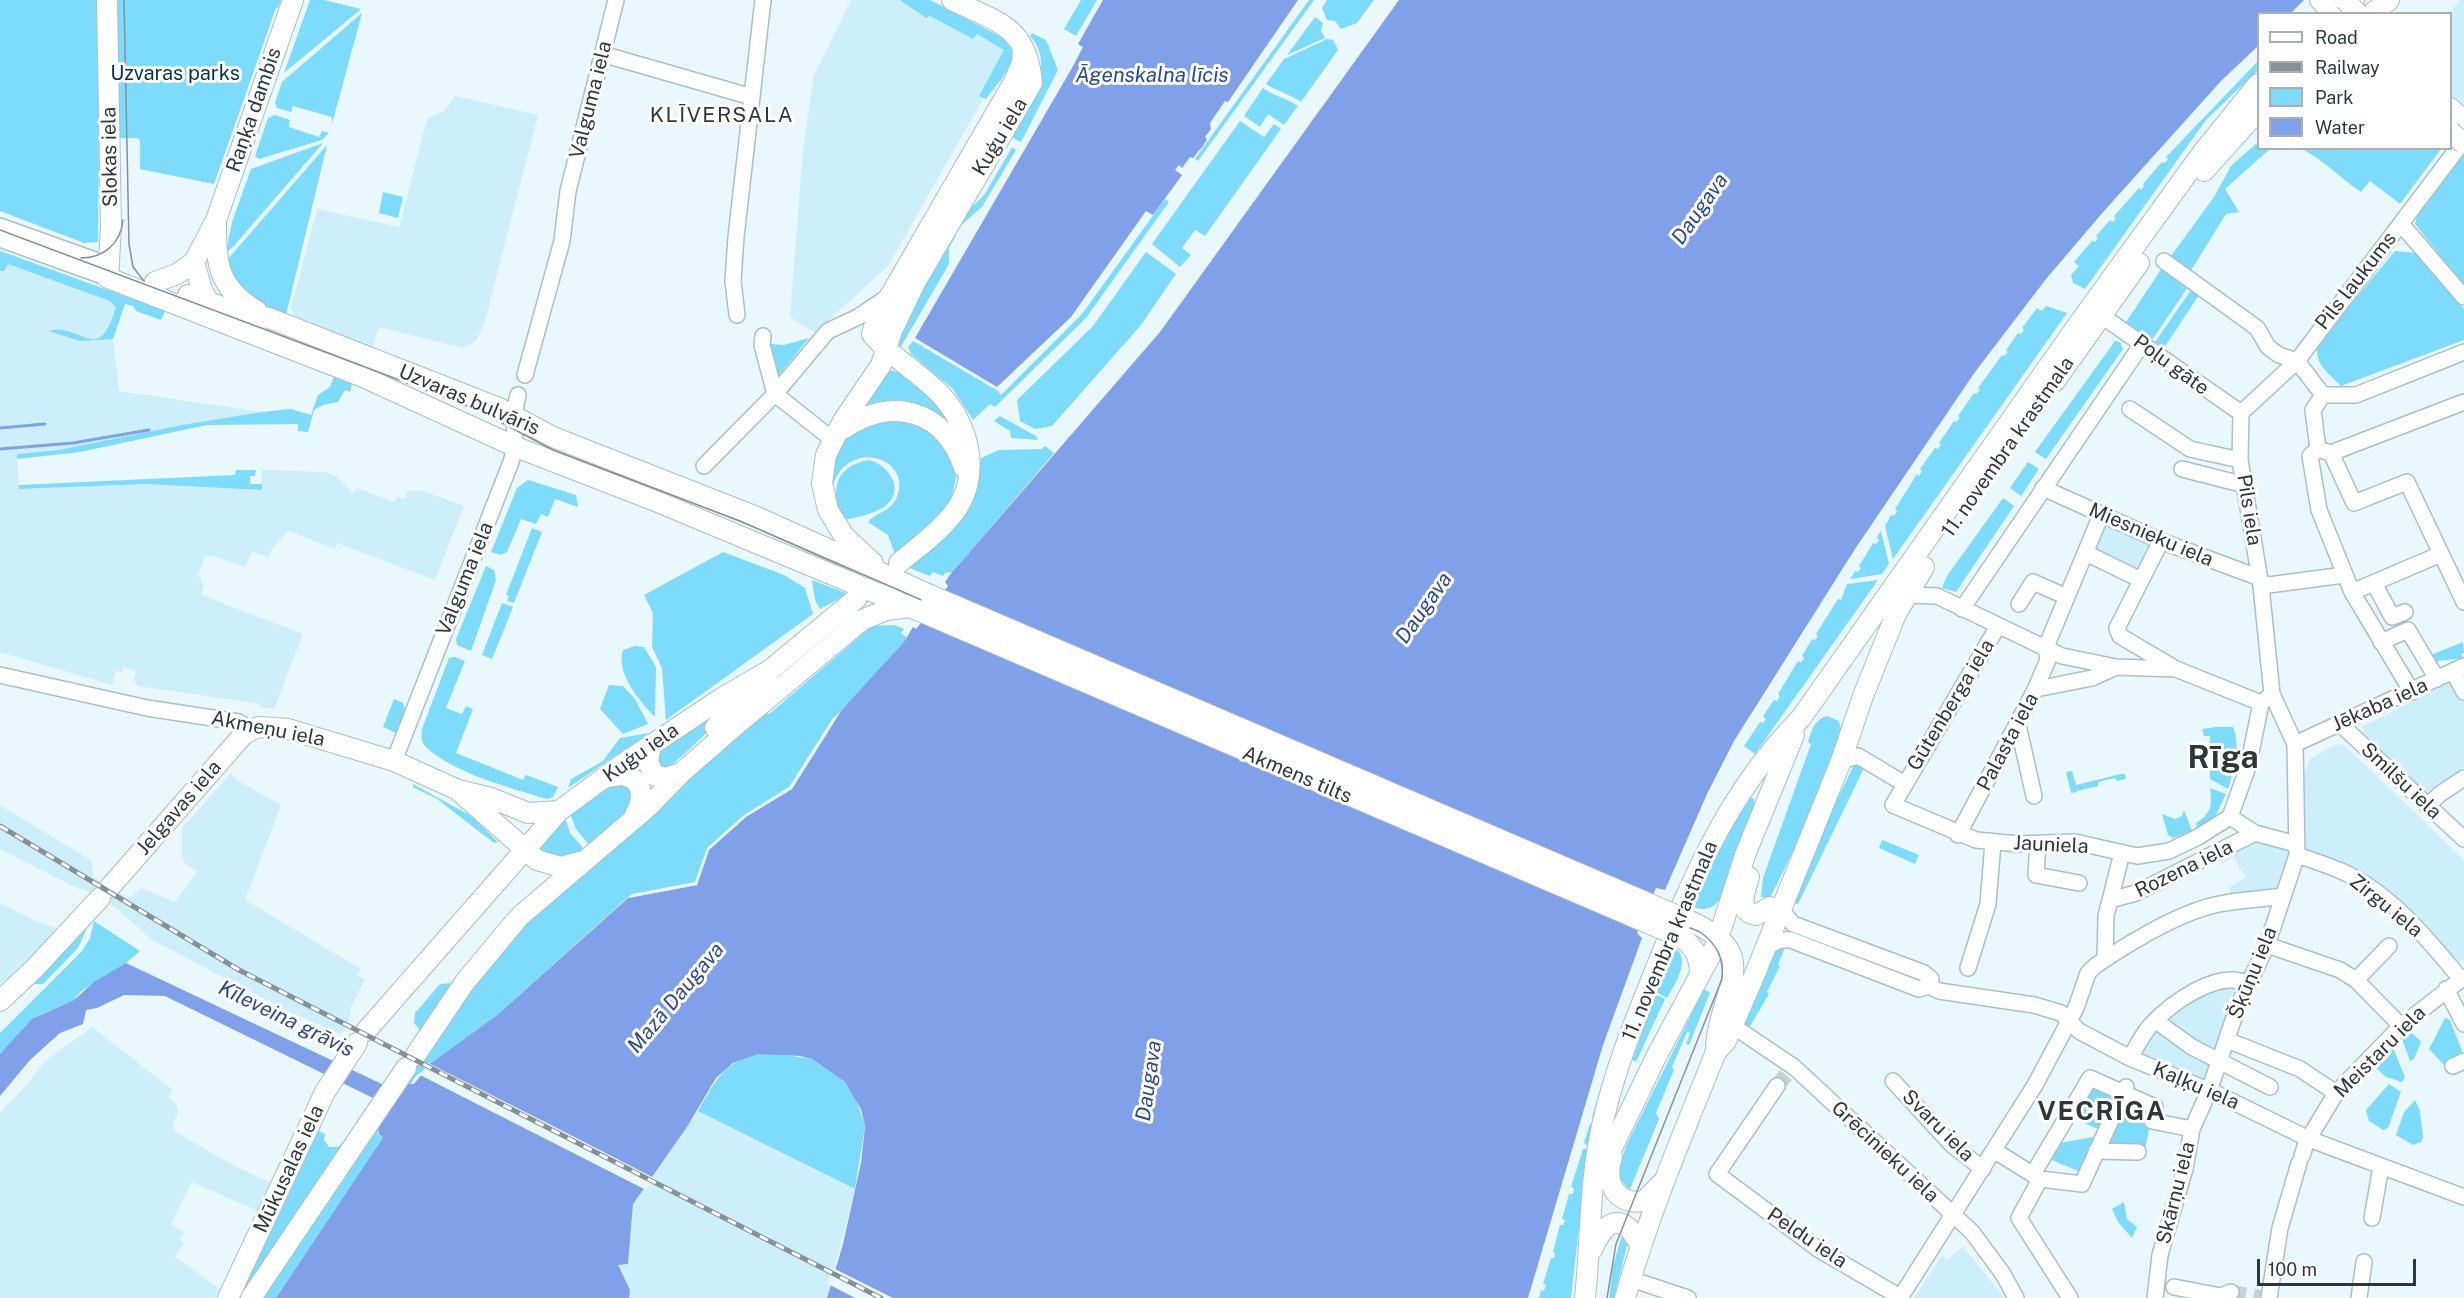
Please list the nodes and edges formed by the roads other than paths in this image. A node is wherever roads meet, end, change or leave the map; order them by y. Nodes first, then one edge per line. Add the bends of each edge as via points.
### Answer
1 (107, 0) edge
2 (293, 0) edge
3 (616, 0) edge
4 (763, 0) edge
5 (952, 0) edge
6 (2320, 0) edge
7 (2345, 0) edge
8 (2354, 0) edge
9 (2383, 0) edge
10 (2390, 0) edge
11 (2334, 12) edge
12 (2339, 12) edge
13 (2356, 12) edge
14 (2372, 12) edge
15 (2373, 12) edge
16 (602, 54) junction
17 (2257, 86) edge
18 (752, 97) junction
19 (2452, 109) edge
20 (2257, 113) edge
21 (2464, 122) edge
22 (2452, 131) edge
23 (989, 140) junction
24 (2464, 142) edge
25 (216, 220) junction
26 (2401, 224) junction
27 (0, 226) edge
28 (0, 239) edge
29 (2164, 261) dead end
30 (194, 262) junction
31 (109, 272) junction
32 (155, 282) junction
33 (892, 291) junction
34 (2464, 297) edge
35 (207, 302) junction
36 (737, 315) dead end
37 (2102, 316) junction
38 (269, 318) junction
39 (222, 321) junction
40 (828, 331) junction
41 (872, 334) junction
42 (762, 341) dead end
43 (2142, 344) junction
44 (886, 350) junction
45 (2464, 351) edge
46 (2297, 361) junction
47 (525, 375) dead end
48 (775, 394) junction
49 (518, 395) dead end
50 (2323, 395) junction
51 (2464, 402) edge
52 (2130, 409) dead end
53 (2241, 413) junction
54 (512, 415) junction
55 (836, 436) junction
56 (516, 447) junction
57 (2325, 451) junction
58 (2240, 460) junction
59 (704, 466) dead end
60 (2182, 469) dead end
61 (968, 480) junction
62 (2245, 485) junction
63 (2043, 488) junction
64 (2101, 515) junction
65 (2161, 541) junction
66 (2440, 549) junction
67 (2086, 553) junction
68 (1927, 562) junction
69 (898, 563) dead end
70 (877, 570) junction
71 (2344, 575) junction
72 (2139, 579) junction
73 (2261, 582) junction
74 (2374, 583) junction
75 (2352, 592) junction
76 (1907, 595) junction
77 (1937, 596) junction
78 (2067, 597) junction
79 (856, 598) dead end
80 (2464, 602) edge
81 (919, 604) junction
82 (2019, 604) dead end
83 (1962, 609) junction
84 (2405, 612) dead end
85 (1998, 626) junction
86 (2381, 642) junction
87 (2046, 647) junction
88 (2116, 667) junction
89 (2176, 669) junction
90 (2458, 669) edge
91 (770, 670) junction
92 (1834, 672) junction
93 (0, 675) edge
94 (2437, 680) junction
95 (2036, 689) junction
96 (2412, 692) junction
97 (2464, 692) edge
98 (2267, 698) junction
99 (2339, 723) junction
100 (2018, 725) junction
101 (1798, 727) junction
102 (249, 730) junction
103 (1850, 735) junction
104 (2302, 741) junction
105 (651, 745) junction
106 (1764, 759) junction
107 (394, 760) junction
108 (1841, 761) junction
109 (681, 773) junction
110 (606, 777) junction
111 (2464, 778) edge
112 (1903, 783) junction
113 (458, 790) junction
114 (2034, 796) dead end
115 (1766, 801) junction
116 (2427, 806) junction
117 (559, 811) junction
118 (2230, 817) junction
119 (633, 819) junction
120 (2255, 833) junction
121 (1958, 835) junction
122 (2464, 839) edge
123 (1993, 842) junction
124 (2038, 844) junction
125 (523, 849) junction
126 (2297, 850) junction
127 (2130, 854) junction
128 (582, 861) junction
129 (2079, 883) dead end
130 (2283, 896) junction
131 (2110, 900) junction
132 (1776, 905) junction
133 (1688, 924) junction
134 (1721, 925) junction
135 (2267, 945) junction
136 (2389, 946) dead end
137 (1762, 953) junction
138 (2105, 959) junction
139 (1968, 968) dead end
140 (1748, 972) junction
141 (1700, 974) junction
142 (2462, 977) edge
143 (2356, 980) junction
144 (2248, 984) junction
145 (1929, 986) junction
146 (2446, 989) junction
147 (0, 1001) edge
148 (2070, 1020) junction
149 (2157, 1021) junction
150 (2464, 1024) edge
151 (1733, 1026) junction
152 (2401, 1026) junction
153 (2227, 1040) junction
154 (1715, 1053) junction
155 (2130, 1058) junction
156 (2219, 1062) junction
157 (1786, 1076) junction
158 (1893, 1082) dead end
159 (2270, 1086) dead end
160 (2124, 1090) junction
161 (2209, 1091) junction
162 (2336, 1093) junction
163 (1622, 1129) junction
164 (2192, 1129) junction
165 (2309, 1139) junction
166 (1995, 1151) junction
167 (2096, 1151) junction
168 (2138, 1152) dead end
169 (2381, 1166) junction
170 (1983, 1169) junction
171 (2036, 1177) junction
172 (1662, 1182) junction
173 (1593, 1188) junction
174 (2464, 1197) edge
175 (1954, 1216) junction
176 (2372, 1218) dead end
177 (1640, 1245) junction
178 (1589, 1256) junction
179 (2364, 1262) dead end
180 (1643, 1283) dead end
181 (2162, 1289) edge
182 (2231, 1292) dead end
183 (1683, 1297) edge
184 (1900, 1297) edge
185 (228, 1298) edge
186 (251, 1298) edge
187 (1585, 1298) edge
188 (1625, 1298) edge
189 (2016, 1298) edge
190 (2070, 1298) edge
191 (2270, 1298) edge
192 (2359, 1298) edge

1 - 31 main road, Slokas iela
2 - 25 main road, Raņķa dambis
3 - 16 street, Valguma iela
4 - 18 street
5 - 23 main road, Kuģu iela via 1013,31 1030,61 1032,83
6 - 11 main road
7 - 13 main road, bridge
8 - 12 main road
9 - 14 main road
10 - 15 main road
16 - 18 street
16 - 47 street, Valguma iela via 568,191 562,241
17 - 92 main road, 11. novembra krastmala via 2227,120 2116,272
18 - 36 street via 734,259
19 - 21 main road
20 - 37 main road, 11. novembra krastmala via 2212,160
22 - 24 main road, bridge
23 - 33 main road, Kuģu iela
23 - 44 main road, Kuģu iela via 916,281
24 - 26 street, Pils laukums
25 - 30 main road, Raņķa dambis
25 - 38 main road, Raņķa dambis via 222,279 242,302
26 - 34 street, Pils laukums
26 - 46 street, Pils laukums
27 - 31 street, Uzvaras bulvāris
28 - 31 street, Uzvaras bulvāris
29 - 46 street via 2257,328 2278,355
30 - 32 main road
30 - 35 main road
31 - 32 main road, Uzvaras bulvāris
31 - 39 main road, Uzvaras bulvāris
32 - 35 main road, Uzvaras bulvāris
33 - 40 street, Kuģu iela via 878,305
33 - 41 main road, Kuģu iela
35 - 38 main road, Uzvaras bulvāris via 245,315
35 - 39 main road
37 - 43 street, Poļu gāte
37 - 68 main road, 11. novembra krastmala
38 - 54 main road, Uzvaras bulvāris
39 - 56 main road, Uzvaras bulvāris via 363,377
40 - 41 street via 854,328
40 - 48 street, Kuģu iela
41 - 44 main road
42 - 48 street
43 - 53 street, Poļu gāte
43 - 63 street
44 - 55 main road, Kuģu iela via 881,365
44 - 61 main road via 938,391 955,413 967,444
45 - 50 street via 2356,395
46 - 50 street
46 - 53 street
48 - 55 street
48 - 59 street, Kuģu iela
49 - 54 street, Valguma iela
50 - 57 street via 2313,410
51 - 57 street
52 - 58 street via 2190,449
53 - 58 street, Pils iela
54 - 56 street, Valguma iela
54 - 70 main road, Uzvaras bulvāris via 553,437
55 - 61 main road via 862,416 901,410 913,413 934,424 951,442
55 - 70 main road, Kuģu iela via 823,469 822,490 828,510 844,536 869,557
56 - 81 main road, Uzvaras bulvāris
56 - 107 street, Valguma iela
57 - 66 street via 2354,503 2407,482
57 - 71 street via 2310,456 2311,467 2319,510
58 - 62 street, Pils iela
60 - 62 street
61 - 69 main road via 953,514
62 - 73 street, Pils iela
63 - 64 street, Miesnieku iela
63 - 83 street
64 - 65 street, Miesnieku iela
64 - 67 street, Palasta iela
65 - 72 street via 2143,580
65 - 73 street, Miesnieku iela
66 - 74 street
66 - 80 street
67 - 72 street
67 - 78 street, Palasta iela
68 - 76 main road, 11. novembra krastmala
68 - 77 street
70 - 81 main road, Uzvaras bulvāris
71 - 73 street
71 - 75 street
72 - 89 street via 2117,628 2120,636
73 - 98 street, Pils iela
74 - 75 street
74 - 84 street via 2392,617
75 - 86 street
76 - 77 street
76 - 103 main road, 11. novembra krastmala via 1871,675
77 - 83 street
78 - 82 street via 2033,582
78 - 87 street, Palasta iela
79 - 91 main road, Kuģu iela
81 - 109 main road, Kuģu iela via 861,620
81 - 133 main road, Akmens tilts, bridge
83 - 85 street
85 - 87 street
85 - 112 street, Gūtenberga iela
86 - 94 street via 2408,630
86 - 96 street
87 - 88 street via 2062,656
87 - 95 street, Palasta iela via 2048,660
88 - 89 street
88 - 95 street via 2092,678
89 - 98 street
90 - 94 street, Jēkaba iela
90 - 97 street
91 - 105 main road, Kuģu iela
91 - 109 main road, Kuģu iela via 691,756
92 - 101 main road, 11. novembra krastmala
92 - 103 main road via 1857,661 1864,667
93 - 102 street, Akmeņu iela via 130,705 239,722
94 - 96 street, Jēkaba iela
95 - 100 street, Palasta iela
96 - 99 street, Jēkaba iela
98 - 104 street
98 - 118 street
99 - 104 street, Jēkaba iela
99 - 116 street, Smilšu iela
100 - 114 street
100 - 121 street, Palasta iela
101 - 106 main road, 11. novembra krastmala
101 - 115 main road, 11. novembra krastmala
101 - 132 main road via 1742,902 1750,914 1756,915
102 - 107 main road, Akmeņu iela via 267,726 288,729
102 - 147 main road, Jelgavas iela via 105,893
103 - 108 main road, 11. novembra krastmala
104 - 126 street, Šķūņu iela
105 - 109 main road via 648,762 654,775 665,778
105 - 110 main road, Kuģu iela
106 - 115 main road
106 - 173 main road, 11. novembra krastmala via 1712,839 1636,1017 1601,1127
107 - 113 main road, Akmeņu iela
108 - 112 street via 1858,756
108 - 132 main road, 11. novembra krastmala
109 - 119 main road, Kuģu iela
110 - 117 main road, Kuģu iela
110 - 119 main road via 625,775 640,789 640,807
111 - 116 street
112 - 121 street, Jauniela via 1893,805
113 - 117 main road, Akmeņu iela via 528,813
113 - 125 main road, Akmeņu iela
115 - 134 main road, 11. novembra krastmala
116 - 122 street, Smilšu iela
117 - 125 main road, Kuģu iela
118 - 120 street, Zirgu iela
118 - 127 street, Jauniela via 2169,851
119 - 128 main road, Kuģu iela
120 - 126 street, Zirgu iela
120 - 131 street, Rozena iela via 2136,893
121 - 123 street, Jauniela
123 - 124 street, Jauniela
123 - 139 street via 1988,904
124 - 127 street, Jauniela via 2075,842
124 - 129 street via 2036,875
125 - 128 main road, Akmeņu iela via 549,865 561,867
125 - 185 main road, Mūkusalas iela via 361,1037 330,1082
126 - 130 street, Šķūņu iela
126 - 142 street, Zirgu iela via 2342,871 2378,895 2424,934
127 - 131 street
128 - 186 main road, Mūkusalas iela via 505,931 465,982
130 - 135 street, Šķūņu iela
130 - 138 street via 2218,904 2176,920
131 - 138 street
132 - 137 main road, 11. novembra krastmala
132 - 140 main road, 11. novembra krastmala
132 - 145 street, Kaļķu iela via 1793,924 1924,973 1931,979
133 - 134 main road, 11. novembra krastmala
133 - 134 main road, 11. novembra krastmala via 1712,919
133 - 141 main road, 11. novembra krastmala via 1689,942 1696,951
134 - 140 main road via 1741,944
134 - 141 main road, 11. novembra krastmala
134 - 154 main road, 11. novembra krastmala via 1734,973 1717,1031
135 - 143 street via 2340,970
135 - 144 street, Šķūņu iela
136 - 143 street
137 - 145 street, Kaļķu iela via 1770,944 1791,940 1919,989
137 - 151 main road, 11. novembra krastmala
138 - 148 street via 2088,974
140 - 154 main road, 11. novembra krastmala
141 - 163 main road, 11. novembra krastmala
142 - 146 street, Meistaru iela
143 - 152 street
144 - 149 street via 2230,980 2211,983
144 - 153 street, Šķūņu iela
145 - 148 street, Kaļķu iela via 1939,991 2034,1005
146 - 150 street
146 - 152 street, Meistaru iela
148 - 155 street, Kaļķu iela via 2079,1031
148 - 166 street
149 - 155 street
149 - 156 street
151 - 154 main road, 11. novembra krastmala
151 - 157 street, Grēcinieku iela
152 - 162 street, Meistaru iela
153 - 156 street, Šķūņu iela
153 - 162 street via 2300,1069
154 - 172 main road, 11. novembra krastmala
155 - 161 street, Kaļķu iela
156 - 159 street
156 - 161 street, Šķūņu iela
157 - 175 street, Grēcinieku iela
157 - 184 street, Peldu iela via 1717,1174 1818,1249
158 - 170 street, Svaru iela via 1952,1145
160 - 164 street via 2155,1107 2152,1121
160 - 167 street
160 - 171 street via 2090,1078
161 - 164 street, Skārņu iela
161 - 165 street, Kaļķu iela
162 - 165 street, Meistaru iela
163 - 172 main road via 1608,1168 1618,1196 1632,1203 1651,1197
163 - 173 main road, 11. novembra krastmala
164 - 181 street, Skārņu iela via 2160,1256
165 - 169 street, Kaļķu iela
165 - 191 street, Meistaru iela via 2280,1228
166 - 170 street
166 - 171 street
167 - 168 street
167 - 171 street via 2082,1184
169 - 174 street, Kaļķu iela
169 - 176 street
170 - 175 street
171 - 190 street via 2019,1218
172 - 177 main road, 11. novembra krastmala
173 - 178 main road, 11. novembra krastmala
175 - 184 street
175 - 189 street, Grēcinieku iela via 1977,1239
177 - 178 main road via 1632,1229 1610,1223 1600,1230
177 - 188 main road, 11. novembra krastmala
178 - 187 main road, 11. novembra krastmala
179 - 192 street
180 - 183 street
181 - 182 street via 2221,1296

